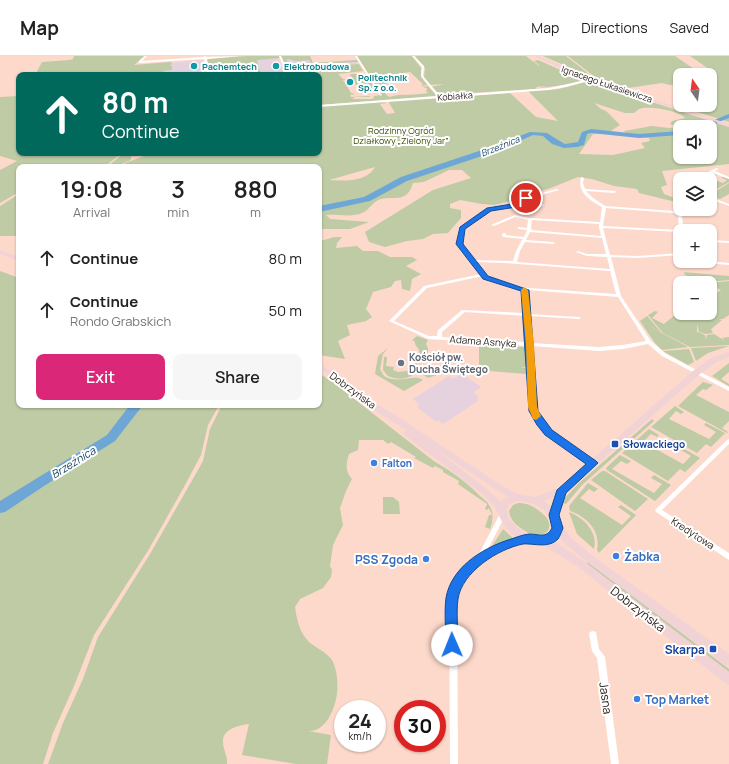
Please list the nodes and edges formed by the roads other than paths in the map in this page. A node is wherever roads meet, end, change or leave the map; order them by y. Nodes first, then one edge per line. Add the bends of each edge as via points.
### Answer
1 (146, 56) edge
2 (239, 56) edge
3 (280, 56) edge
4 (356, 56) edge
5 (413, 56) edge
6 (536, 56) edge
7 (205, 57) edge
8 (208, 72) edge
9 (287, 72) edge
10 (591, 80) junction
11 (381, 95) dead end
12 (439, 97) junction
13 (322, 106) edge
14 (729, 125) edge
15 (717, 169) dead end
16 (712, 171) joint
17 (582, 178) dead end
18 (729, 178) edge
19 (557, 190) dead end
20 (583, 190) junction
21 (614, 192) dead end
22 (717, 201) edge
23 (520, 204) junction
24 (515, 205) junction
25 (542, 205) dead end
26 (729, 205) edge
27 (604, 207) junction
28 (516, 216) junction
29 (530, 219) junction
30 (680, 224) edge
31 (493, 225) dead end
32 (601, 225) junction
33 (519, 228) dead end
34 (673, 229) edge
35 (530, 230) junction
36 (504, 234) dead end
37 (604, 237) junction
38 (524, 239) junction
39 (717, 241) edge
40 (729, 242) edge
41 (553, 243) dead end
42 (0, 252) edge
43 (578, 252) dead end
44 (673, 254) edge
45 (609, 256) junction
46 (16, 258) edge
47 (473, 261) junction
48 (515, 263) junction
49 (717, 263) edge
50 (729, 264) edge
51 (612, 270) junction
52 (484, 275) junction
53 (525, 290) junction
54 (619, 296) junction
55 (527, 315) junction
56 (579, 318) dead end
57 (439, 338) junction
58 (650, 342) junction
59 (530, 344) junction
60 (729, 354) edge
61 (322, 368) edge
62 (697, 372) junction
63 (729, 389) edge
64 (386, 414) junction
65 (729, 441) edge
66 (593, 463) junction
67 (562, 490) junction
68 (517, 497) junction
69 (536, 501) junction
70 (502, 513) junction
71 (554, 515) junction
72 (558, 528) junction
73 (529, 539) junction
74 (546, 541) junction
75 (729, 557) edge
76 (479, 559) junction
77 (592, 634) dead end
78 (729, 661) edge
79 (729, 679) edge
80 (454, 764) edge
81 (615, 764) edge

1 - 7 street via 140,62
2 - 7 street
3 - 9 street
4 - 11 street
5 - 12 street via 424,69 422,76
6 - 10 main road, Ignacego Łukasiewicza
7 - 8 street
10 - 12 street, Kobiałka via 549,89
10 - 14 main road, Ignacego Łukasiewicza
12 - 13 street, Kobiałka
15 - 16 street
16 - 18 street
17 - 20 street
19 - 23 street via 526,198
20 - 21 street
20 - 27 street
22 - 26 street
23 - 24 street
23 - 25 street
24 - 28 street
24 - 47 street via 490,208 462,228 459,244
27 - 30 street via 674,212 680,216
27 - 32 street
28 - 29 street
28 - 31 street
29 - 32 street
29 - 35 street
32 - 34 street
32 - 37 street
33 - 35 street
35 - 37 street
35 - 38 street
36 - 38 street
37 - 45 street
38 - 41 street
38 - 48 street via 516,253
39 - 40 street
42 - 46 main road
43 - 45 street
44 - 45 street
45 - 51 street
47 - 48 street
47 - 52 street
48 - 51 street
49 - 50 street
51 - 54 street
52 - 53 street
52 - 57 street, Adama Asnyka via 426,287 391,321 428,337
53 - 54 street
53 - 55 street
54 - 58 street
55 - 56 street
55 - 57 street via 464,311 440,331
55 - 59 street
57 - 59 street, Adama Asnyka
58 - 59 street, Adama Asnyka via 605,349
58 - 62 street via 664,355
59 - 66 street via 533,407 538,419 548,433
60 - 62 main road via 714,360
61 - 64 main road, Dobrzyńska
62 - 63 street
62 - 66 main road
64 - 68 main road, Dobrzyńska
64 - 70 main road, Dobrzyńska via 389,420 488,494
65 - 75 street, Kredytowa via 658,510
66 - 67 main road
67 - 69 main road
67 - 71 main road
68 - 69 main road
68 - 70 main road via 503,505
69 - 71 main road
70 - 73 main road via 512,528
70 - 76 street
71 - 72 main road
72 - 74 main road via 556,534
72 - 78 main road, Dobrzyńska via 568,541 594,562
73 - 74 main road
73 - 76 street via 508,544
74 - 79 main road, Dobrzyńska via 581,564
76 - 80 street via 459,579 452,598
77 - 81 street, Jasna via 596,651 601,656

